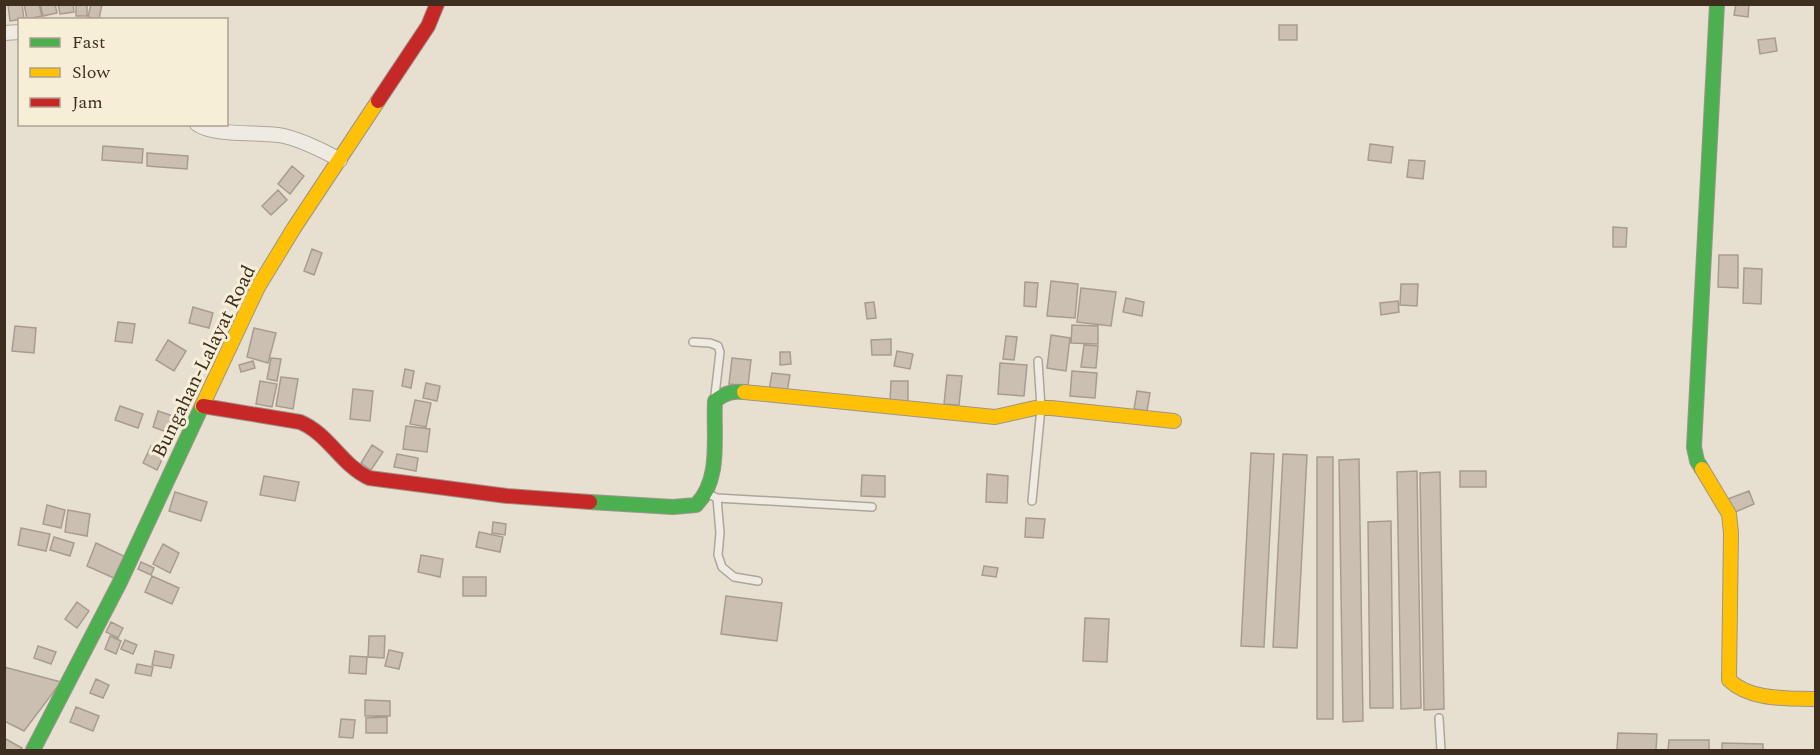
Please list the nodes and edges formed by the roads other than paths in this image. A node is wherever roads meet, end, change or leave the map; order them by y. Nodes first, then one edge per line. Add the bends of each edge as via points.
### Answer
1 (437, 4) edge
2 (1717, 4) edge
3 (200, 126) edge
4 (340, 160) junction
5 (693, 342) dead end
6 (1038, 361) dead end
7 (715, 401) junction
8 (203, 406) junction
9 (1041, 408) junction
10 (1174, 421) dead end
11 (712, 496) junction
12 (1032, 501) dead end
13 (872, 507) dead end
14 (758, 581) dead end
15 (1815, 699) edge
16 (1439, 718) dead end
17 (33, 750) edge
18 (1441, 750) edge

1 - 4 street, Bungahan-Lalayat Road via 428,26
2 - 15 street via 1694,447 1697,461 1729,514 1729,680 1745,692
3 - 4 street via 283,136 322,149
4 - 8 street, Bungahan-Lalayat Road via 258,287
5 - 7 lane via 718,346
6 - 9 lane
7 - 9 street via 733,391 995,417
7 - 11 street
8 - 11 street via 311,425 350,468 369,478 507,496 628,505 686,507
8 - 17 street, Bungahan-Lalayat Road via 120,582
9 - 10 street
9 - 12 lane
11 - 13 lane
11 - 14 lane via 722,567 734,577
16 - 18 lane

